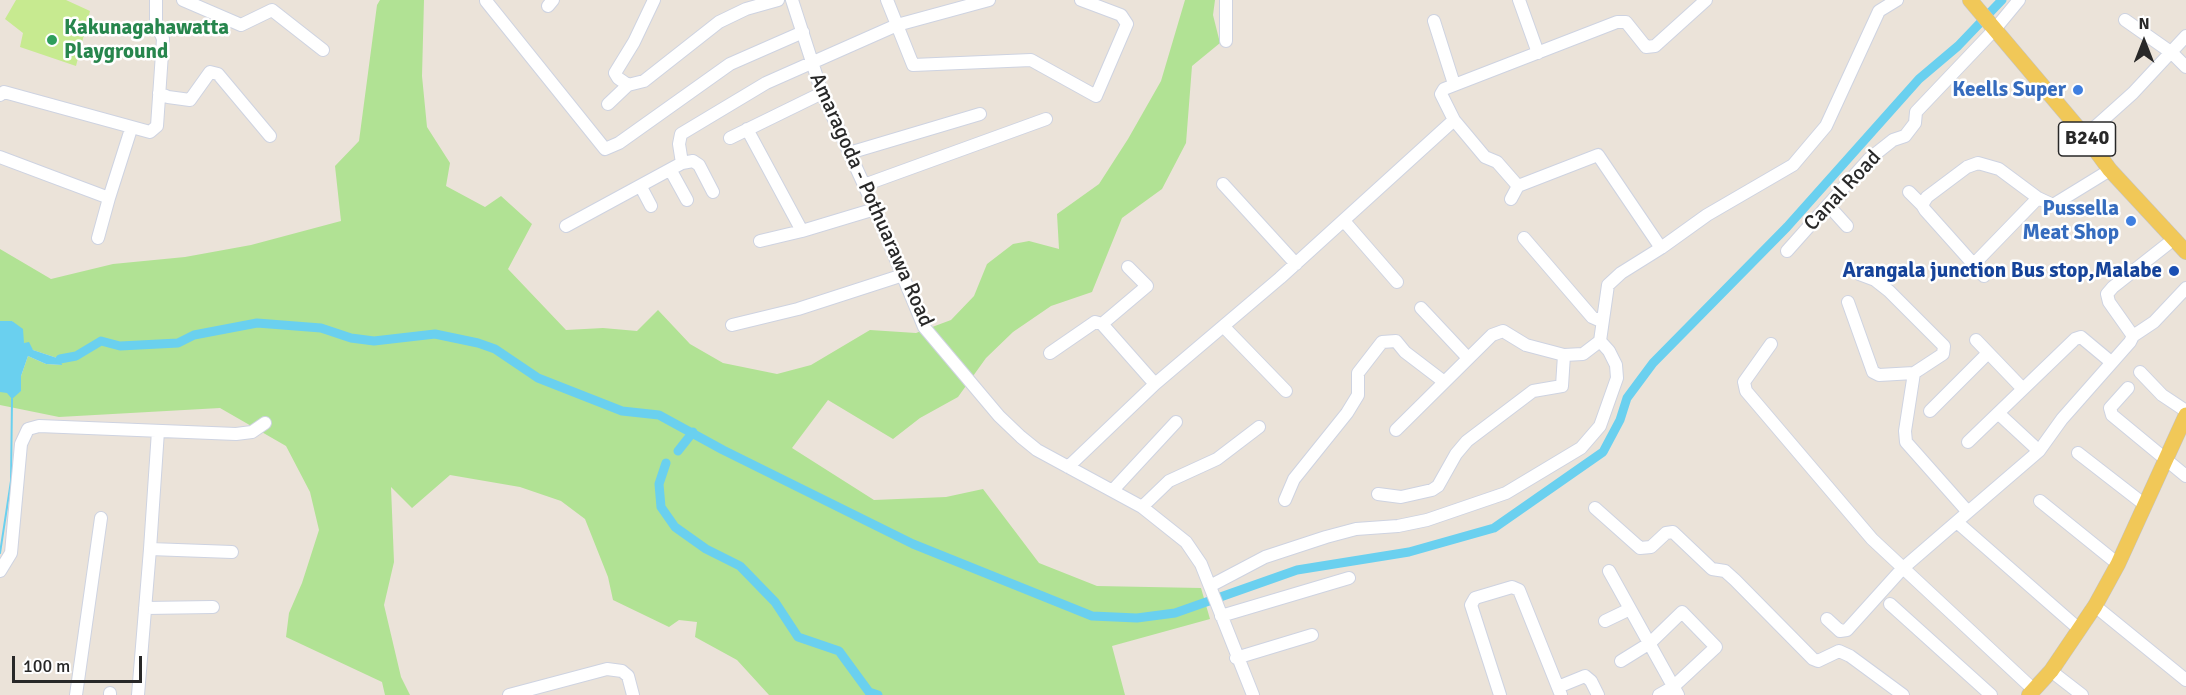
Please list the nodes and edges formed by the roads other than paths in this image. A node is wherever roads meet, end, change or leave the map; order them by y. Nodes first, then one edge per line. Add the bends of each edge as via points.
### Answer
1 (156, 0) edge
2 (183, 0) edge
3 (654, 0) edge
4 (778, 0) edge
5 (792, 0) edge
6 (887, 0) edge
7 (989, 0) edge
8 (1081, 0) edge
9 (1226, 0) edge
10 (1519, 0) edge
11 (1706, 0) edge
12 (1897, 0) edge
13 (2019, 0) edge
14 (486, 1) edge
15 (1972, 2) edge
16 (2125, 20) dead end
17 (1434, 21) dead end
18 (897, 25) junction
19 (1993, 26) junction
20 (803, 32) junction
21 (2186, 36) edge
22 (1226, 41) dead end
23 (323, 50) dead end
24 (1538, 53) junction
25 (2172, 53) junction
26 (811, 62) junction
27 (2186, 67) edge
28 (1454, 84) junction
29 (628, 85) junction
30 (159, 93) junction
31 (822, 93) junction
32 (0, 95) edge
33 (608, 104) dead end
34 (980, 114) dead end
35 (1046, 119) dead end
36 (1454, 120) junction
37 (131, 129) junction
38 (747, 129) junction
39 (270, 136) dead end
40 (2085, 136) junction
41 (730, 138) dead end
42 (849, 153) junction
43 (0, 157) edge
44 (682, 163) junction
45 (2110, 170) junction
46 (671, 171) junction
47 (1223, 184) dead end
48 (864, 185) junction
49 (1518, 186) junction
50 (641, 187) junction
51 (713, 192) dead end
52 (1909, 192) dead end
53 (109, 198) junction
54 (2038, 198) junction
55 (1511, 199) dead end
56 (687, 200) dead end
57 (1828, 205) junction
58 (1922, 205) junction
59 (651, 206) dead end
60 (875, 209) junction
61 (1344, 221) junction
62 (566, 226) dead end
63 (1847, 226) dead end
64 (802, 231) junction
65 (98, 238) dead end
66 (1524, 238) dead end
67 (2174, 239) junction
68 (760, 241) dead end
69 (1661, 248) junction
70 (1787, 251) dead end
71 (2186, 252) edge
72 (1296, 264) junction
73 (1974, 264) junction
74 (1128, 267) dead end
75 (1859, 274) dead end
76 (900, 276) junction
77 (1984, 276) dead end
78 (1397, 282) dead end
79 (2186, 288) edge
80 (1848, 302) dead end
81 (1421, 308) dead end
82 (1601, 321) junction
83 (1102, 324) junction
84 (732, 325) dead end
85 (1224, 327) junction
86 (2133, 336) junction
87 (1976, 340) dead end
88 (1600, 341) junction
89 (1771, 345) dead end
90 (1050, 353) dead end
91 (1988, 353) junction
92 (1564, 355) junction
93 (1467, 357) junction
94 (2110, 362) junction
95 (2140, 372) dead end
96 (1914, 373) junction
97 (1443, 381) junction
98 (1155, 384) junction
99 (2128, 388) dead end
100 (2023, 389) junction
101 (1286, 391) dead end
102 (1930, 411) dead end
103 (1998, 413) junction
104 (2186, 413) edge
105 (1176, 422) dead end
106 (265, 423) dead end
107 (1259, 427) dead end
108 (1396, 430) dead end
109 (158, 431) junction
110 (1968, 442) dead end
111 (2039, 451) junction
112 (2078, 453) dead end
113 (2166, 461) junction
114 (1068, 467) junction
115 (2186, 476) edge
116 (1113, 490) junction
117 (1378, 494) dead end
118 (1285, 500) dead end
119 (2040, 501) dead end
120 (2145, 506) junction
121 (1142, 507) junction
122 (1595, 508) dead end
123 (1968, 513) junction
124 (102, 518) dead end
125 (1958, 523) junction
126 (150, 549) junction
127 (232, 552) dead end
128 (2118, 564) junction
129 (1902, 569) junction
130 (0, 571) edge
131 (1610, 571) dead end
132 (1349, 578) dead end
133 (1215, 600) junction
134 (1890, 604) dead end
135 (2095, 606) junction
136 (213, 607) dead end
137 (145, 608) junction
138 (1630, 609) junction
139 (1827, 619) dead end
140 (1605, 621) dead end
141 (2079, 629) junction
142 (1312, 634) dead end
143 (1650, 644) junction
144 (1236, 658) junction
145 (1621, 661) dead end
146 (2051, 671) junction
147 (2186, 680) edge
148 (1559, 691) edge
149 (1676, 691) edge
150 (2032, 693) edge
151 (76, 695) edge
152 (138, 695) edge
153 (509, 695) edge
154 (633, 695) edge
155 (1253, 695) edge
156 (1500, 695) edge
157 (1598, 695) edge
158 (1659, 695) edge
159 (1904, 695) edge
160 (1991, 695) edge
161 (2082, 695) edge

1 - 30 street via 156,22 163,39
2 - 23 street via 241,25 272,10
3 - 29 street via 615,72
4 - 29 street via 719,22 644,81
5 - 20 street, Amaragoda - Pothuarawa Road
6 - 18 street
7 - 18 street
8 - 18 street via 1121,15 1127,24 1096,96 1031,60 913,65
9 - 22 street
10 - 24 street
11 - 24 street via 1655,46 1646,46 1622,21
12 - 69 street via 1879,11 1826,126 1793,165 1707,215
13 - 19 street, Canal Road
14 - 20 street via 605,149 620,143 730,64
15 - 19 main road, B240
16 - 25 street
17 - 28 street
18 - 26 street
19 - 40 main road, B240
19 - 57 street, Canal Road via 1916,112 1915,123 1905,136 1893,140 1869,159
20 - 26 street, Amaragoda - Pothuarawa Road
21 - 25 street
24 - 28 street
25 - 27 street
25 - 40 street
26 - 31 street, Amaragoda - Pothuarawa Road
26 - 44 street via 766,83 681,134
28 - 36 street via 1441,94
29 - 33 street
30 - 37 street via 157,126 150,132
30 - 39 street via 190,100 210,72 218,74
31 - 38 street
31 - 42 street, Amaragoda - Pothuarawa Road
32 - 37 street via 4,92
34 - 42 street
35 - 48 street
36 - 49 street via 1485,157 1497,162
36 - 61 street
37 - 53 street
38 - 41 street
38 - 64 street
40 - 45 main road, B240
42 - 48 street, Amaragoda - Pothuarawa Road
43 - 53 street
44 - 46 street
44 - 51 street via 699,165
45 - 54 street via 2053,206
45 - 67 main road, B240
46 - 50 street
46 - 56 street
47 - 72 street
48 - 60 street, Amaragoda - Pothuarawa Road
49 - 55 street
49 - 69 street via 1598,155
50 - 59 street
50 - 62 street
52 - 58 street
53 - 65 street
54 - 58 street via 1999,169 1978,163 1927,197
54 - 73 street
57 - 63 street
57 - 70 street, Canal Road
58 - 73 street
60 - 64 street
60 - 76 street, Amaragoda - Pothuarawa Road
61 - 72 street
61 - 78 street
64 - 68 street
66 - 82 street via 1592,317
67 - 71 main road, B240
67 - 86 street via 2107,294
69 - 82 street via 1608,285
72 - 85 street
73 - 77 street
74 - 83 street via 1147,286
75 - 96 street via 1889,291 1944,346 1943,354
76 - 84 street via 798,309
76 - 114 street, Amaragoda - Pothuarawa Road via 924,327 947,357 1021,437
79 - 86 street via 2154,322
80 - 96 street via 1873,372
81 - 93 street
82 - 88 street
83 - 90 street via 1095,322
83 - 98 street
85 - 98 street
85 - 101 street
86 - 94 street
87 - 91 street
88 - 92 street via 1583,354
88 - 133 street via 1616,365 1617,378 1600,426 1581,448 1506,493 1426,520 1356,529 1265,557
89 - 129 street via 1744,382 1746,391
91 - 100 street
91 - 102 street
92 - 93 street via 1526,345 1503,331 1492,334
92 - 117 street via 1562,386 1533,391 1467,441 1438,486 1401,497
93 - 97 street
94 - 100 street via 2081,337
94 - 111 street
95 - 104 street
96 - 123 street via 1906,442
97 - 108 street
97 - 118 street via 1396,341 1382,342 1358,373 1358,395 1347,413 1294,479
98 - 114 street
99 - 113 street via 2109,411
100 - 103 street
103 - 110 street
103 - 111 street
104 - 113 main road
105 - 116 street
106 - 109 street via 252,432 236,434
107 - 121 street via 1216,459 1169,481
109 - 126 street
109 - 130 street via 39,426 28,429 21,444 11,553
111 - 123 street
112 - 120 street
113 - 115 street
113 - 120 main road
114 - 116 street, Amaragoda - Pothuarawa Road
116 - 121 street, Amaragoda - Pothuarawa Road
119 - 128 street
120 - 128 main road
121 - 133 street, Amaragoda - Pothuarawa Road via 1186,542 1202,564
122 - 159 street via 1640,548 1650,547 1666,532 1673,532 1712,569 1735,580 1813,659 1818,661 1839,651
123 - 125 street
124 - 151 street
125 - 129 street
125 - 141 street
126 - 127 street
126 - 137 street
128 - 135 main road
129 - 139 street via 1847,630 1840,631
129 - 150 street
131 - 138 street
132 - 133 street
133 - 144 street, Amaragoda - Pothuarawa Road
134 - 160 street
135 - 141 main road
135 - 147 street
136 - 137 street
137 - 152 street
138 - 140 street
138 - 143 street
141 - 146 main road
142 - 144 street
143 - 145 street
143 - 149 street
143 - 149 street via 1682,612 1716,648
144 - 155 street, Amaragoda - Pothuarawa Road
146 - 150 main road
146 - 161 street
148 - 156 street via 1519,590 1512,587 1475,598 1471,605
148 - 157 street via 1585,676
149 - 158 street
153 - 154 street via 607,669 622,670 628,676

